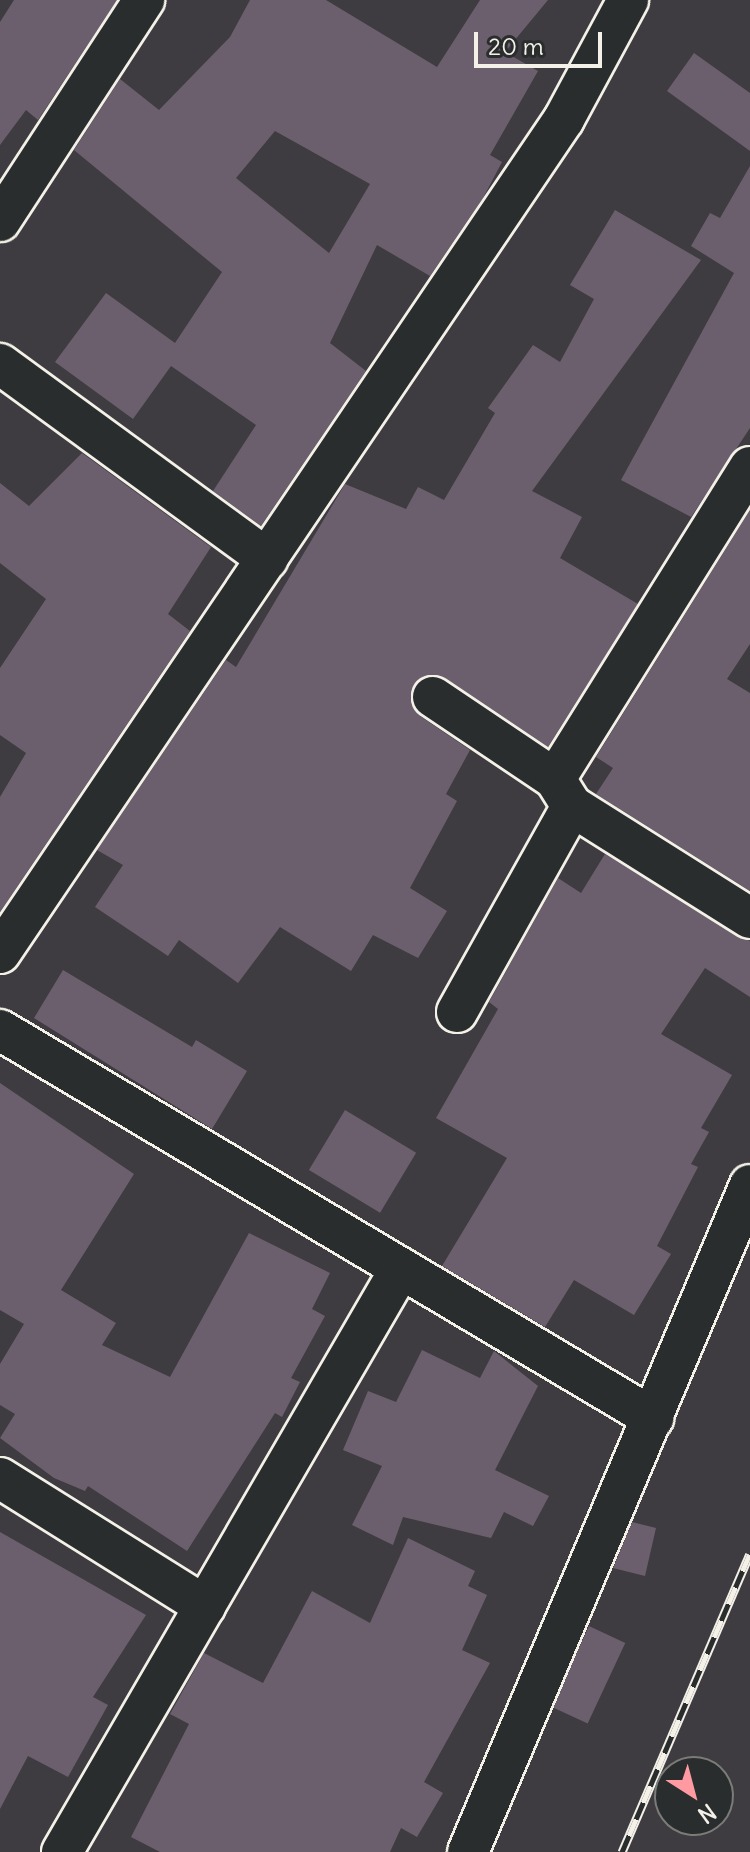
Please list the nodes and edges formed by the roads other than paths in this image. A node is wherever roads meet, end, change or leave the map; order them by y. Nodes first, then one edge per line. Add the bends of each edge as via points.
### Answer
1 (144, 0) edge
2 (628, 0) edge
3 (0, 221) edge
4 (0, 364) edge
5 (750, 467) edge
6 (267, 559) junction
7 (433, 697) dead end
8 (563, 792) junction
9 (750, 918) edge
10 (0, 953) edge
11 (457, 1012) dead end
12 (0, 1030) edge
13 (750, 1185) edge
14 (401, 1268) junction
15 (653, 1418) junction
16 (0, 1478) edge
17 (205, 1606) junction
18 (62, 1852) edge
19 (468, 1852) edge

1 - 3 street
2 - 6 street via 564,119
4 - 6 street
5 - 8 street
6 - 10 street
7 - 8 street
8 - 9 street
8 - 11 street
12 - 14 street
13 - 15 street
14 - 15 street
14 - 17 street
15 - 19 street
16 - 17 street
17 - 18 street

